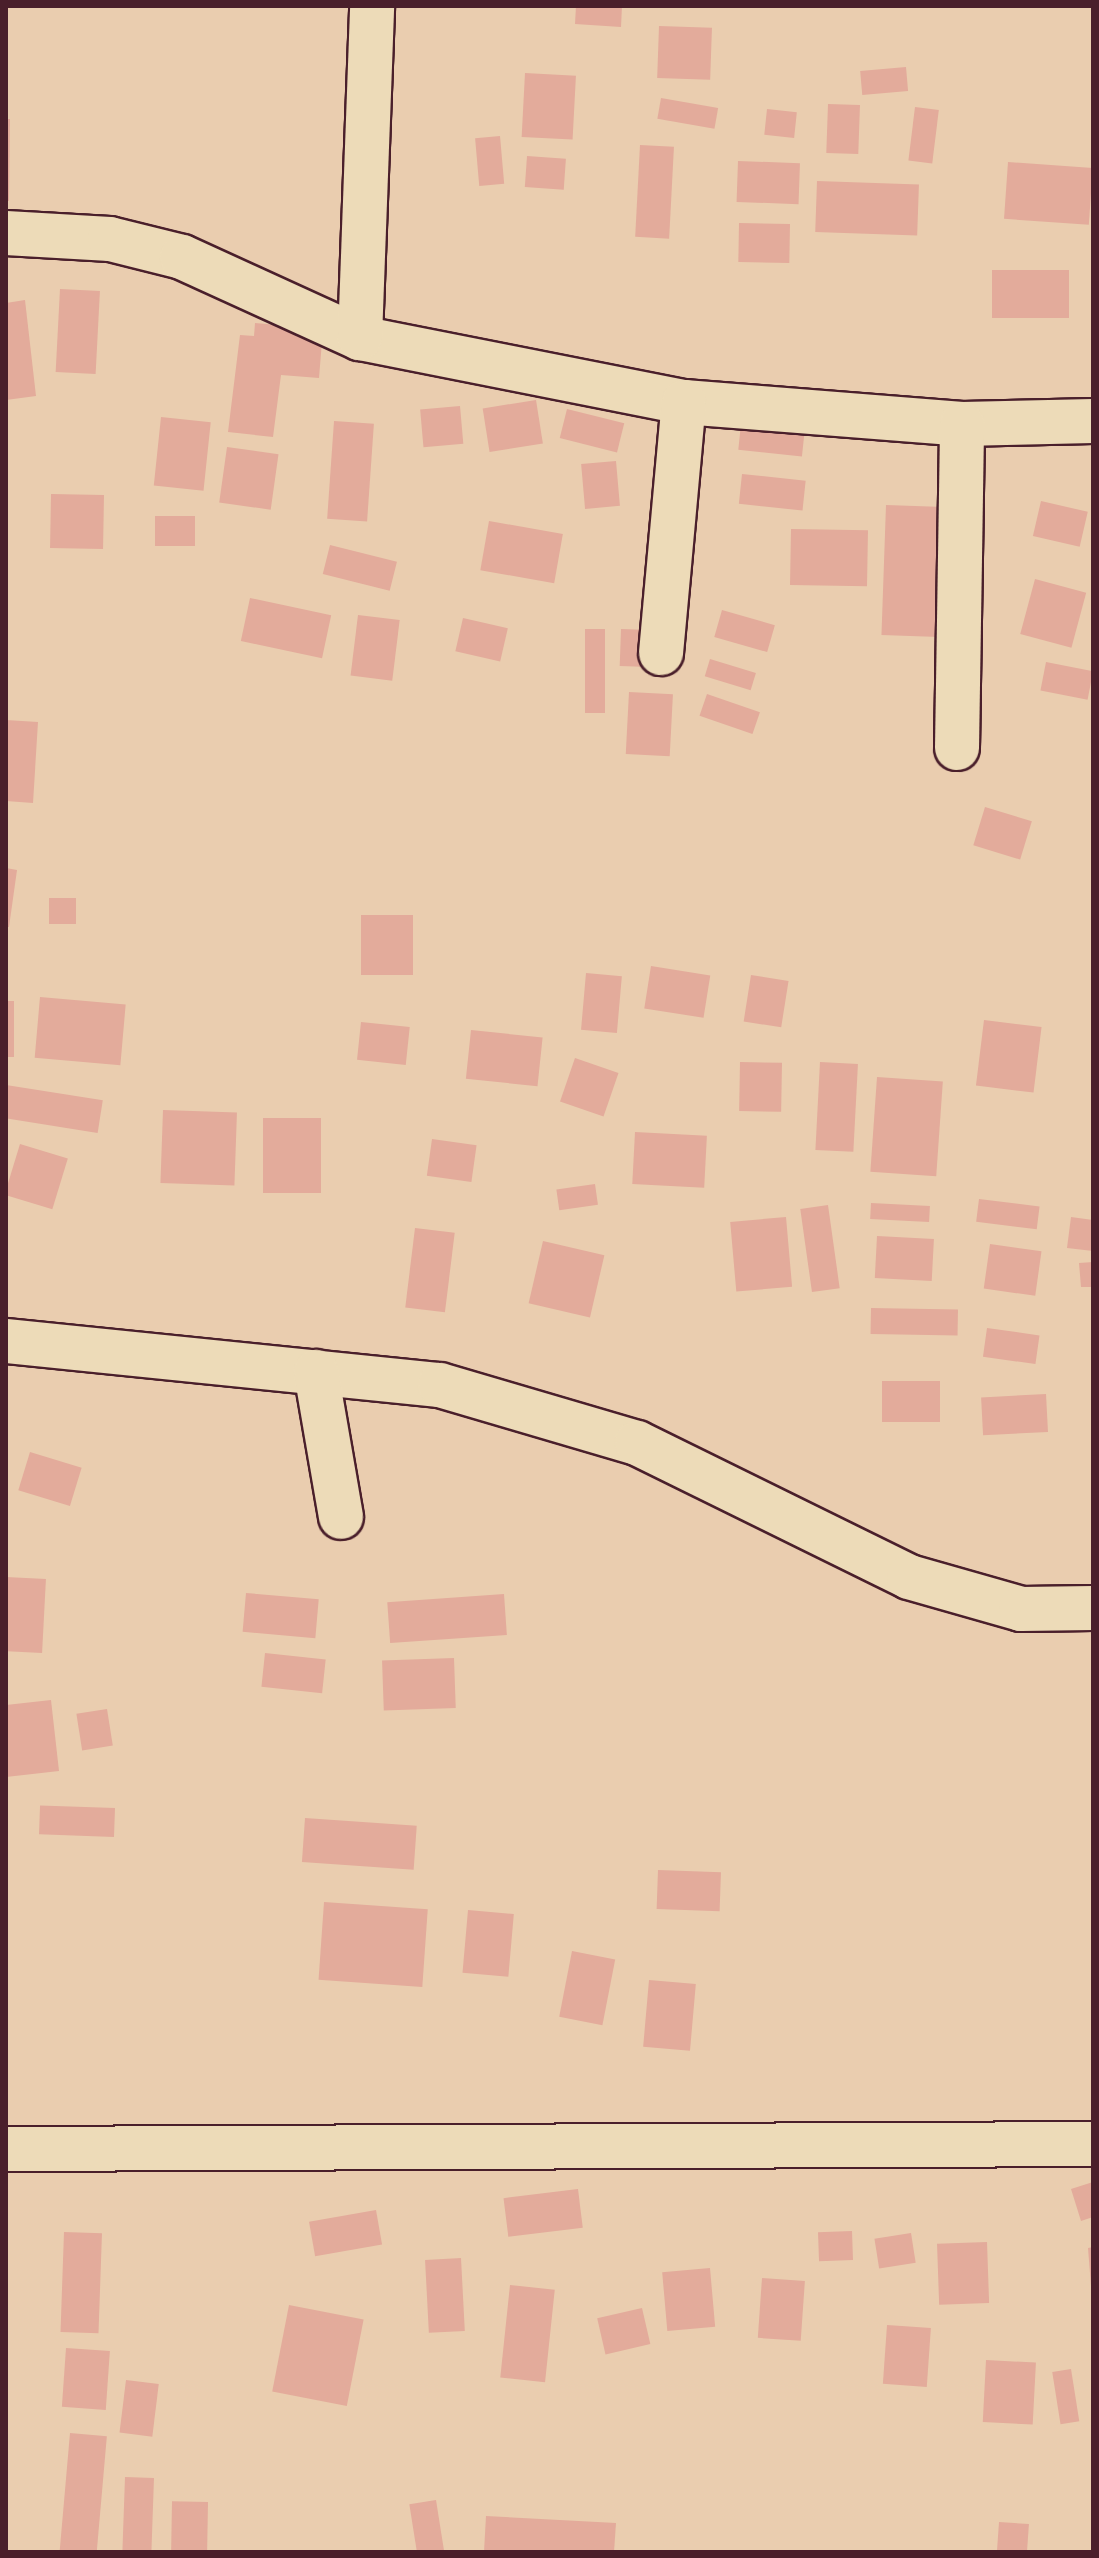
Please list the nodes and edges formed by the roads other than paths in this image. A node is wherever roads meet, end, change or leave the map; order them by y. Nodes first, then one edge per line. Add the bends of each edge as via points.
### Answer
1 (372, 6) edge
2 (6, 233) edge
3 (360, 338) junction
4 (684, 402) junction
5 (1093, 421) edge
6 (962, 424) junction
7 (661, 653) dead end
8 (957, 748) dead end
9 (6, 1341) edge
10 (316, 1372) junction
11 (341, 1517) dead end
12 (1093, 1608) edge
13 (1093, 2144) edge
14 (6, 2149) edge

1 - 3 street
2 - 3 street via 110,239 182,257
3 - 4 street
4 - 6 street
4 - 7 street
5 - 6 street
6 - 8 street
9 - 10 street
10 - 11 street
10 - 12 street via 440,1385 529,1408 637,1443 909,1577 1021,1609
13 - 14 street

